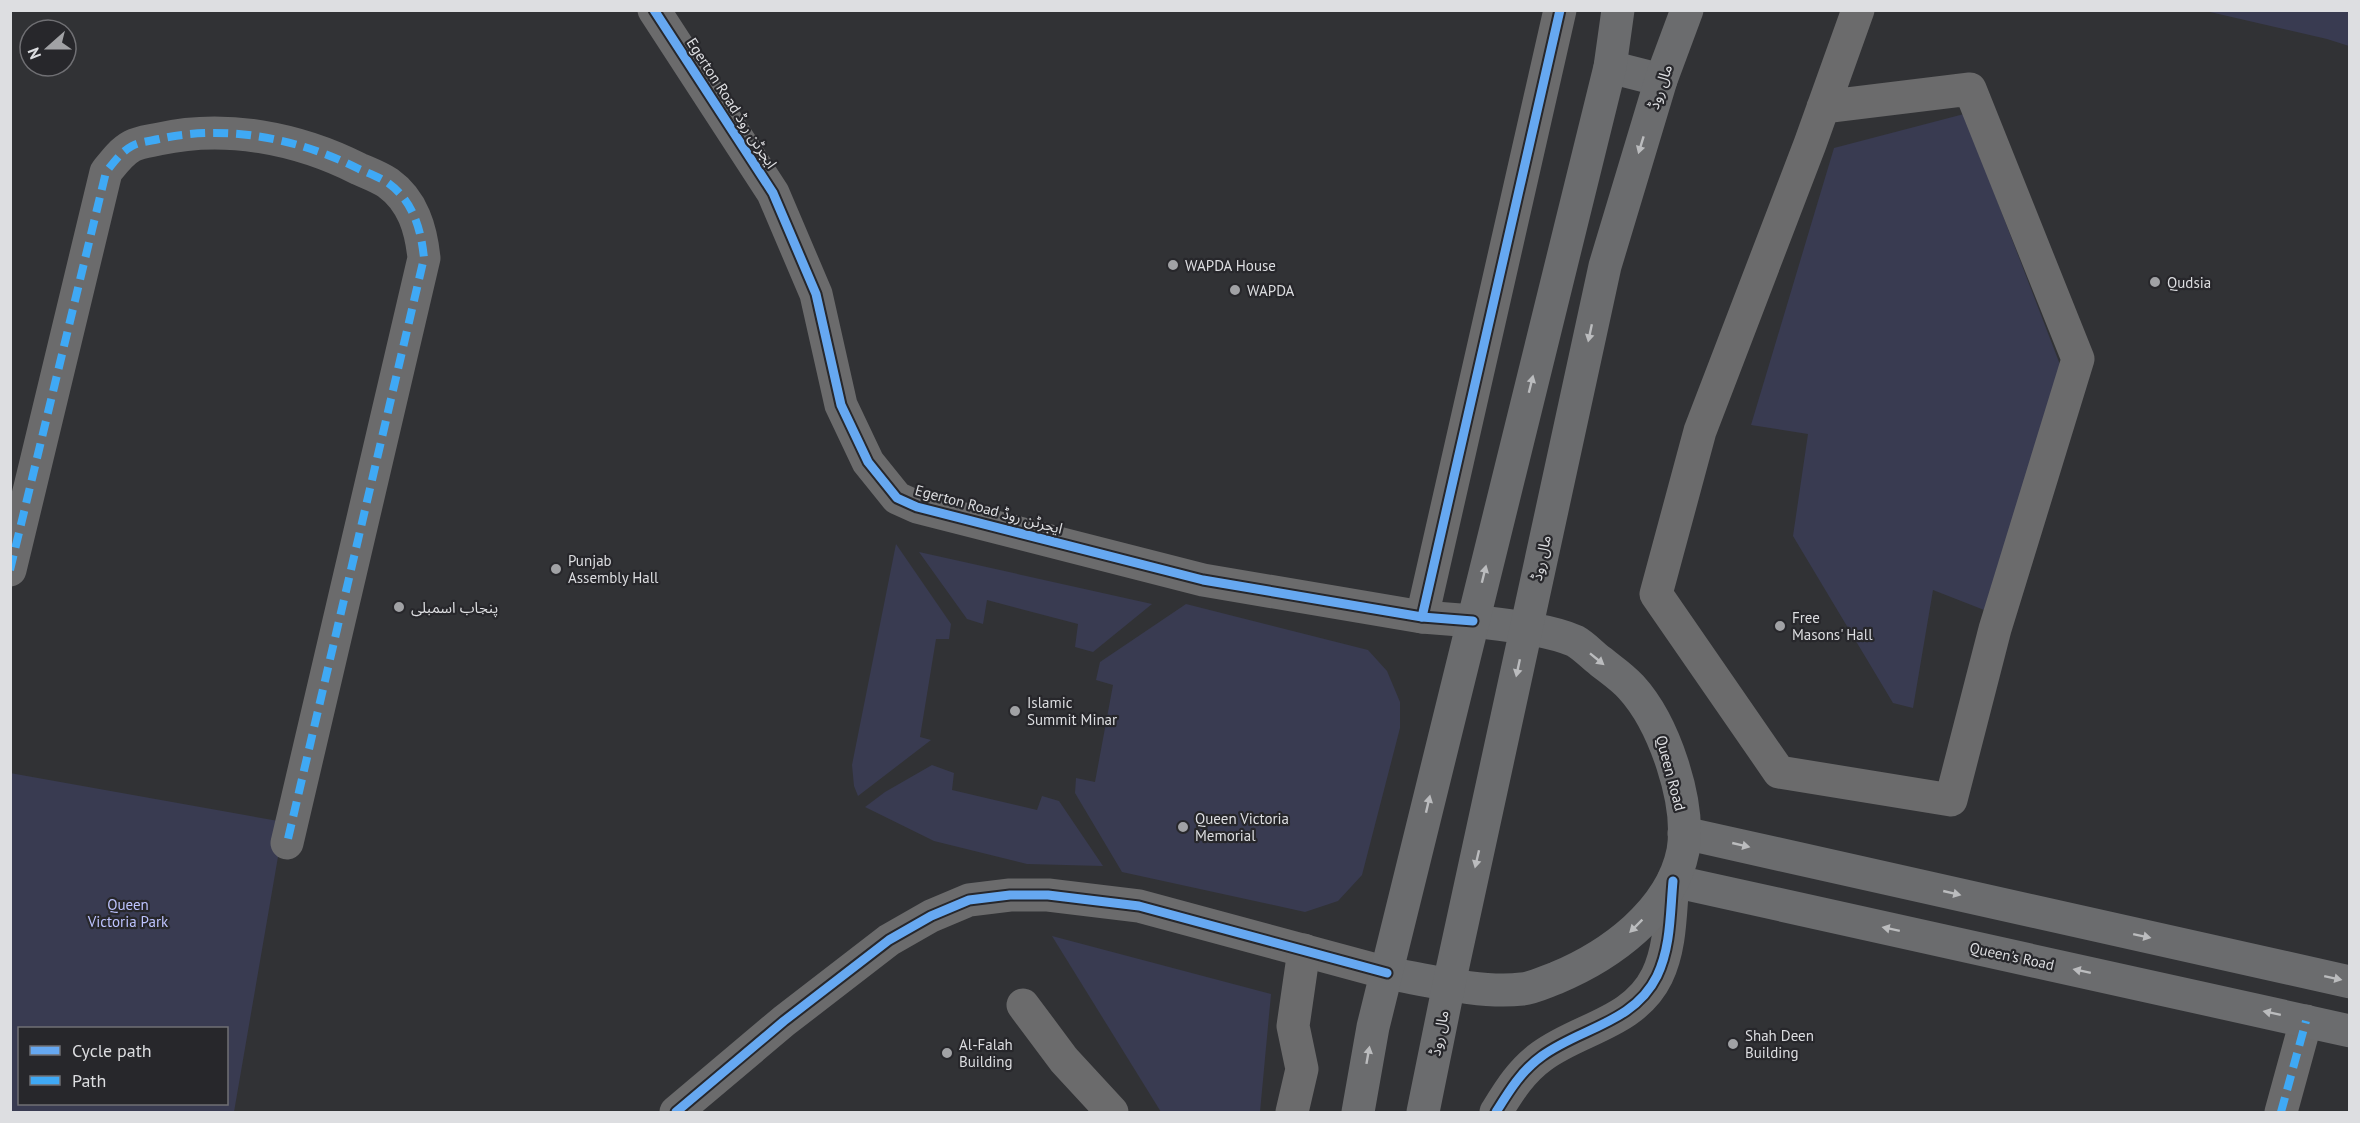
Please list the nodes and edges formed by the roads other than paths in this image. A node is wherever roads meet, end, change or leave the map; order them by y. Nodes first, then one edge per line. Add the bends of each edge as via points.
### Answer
1 (654, 10) edge
2 (1560, 10) edge
3 (1618, 10) edge
4 (1687, 10) edge
5 (1858, 10) edge
6 (1610, 67) junction
7 (1661, 80) junction
8 (1823, 107) junction
9 (10, 570) edge
10 (1422, 617) junction
11 (1473, 621) junction
12 (1526, 628) junction
13 (1684, 832) junction
14 (287, 843) dead end
15 (1673, 881) junction
16 (1304, 950) junction
17 (1387, 973) junction
18 (2349, 982) edge
19 (1449, 984) junction
20 (1023, 1005) dead end
21 (2306, 1021) junction
22 (2349, 1031) edge
23 (676, 1113) edge
24 (1112, 1113) edge
25 (1292, 1113) edge
26 (1358, 1113) edge
27 (1423, 1113) edge
28 (1496, 1113) edge
29 (2281, 1113) edge

1 - 10 street, Egerton Road ایجرٹن روڈ via 773,193 816,294 841,405 868,462 897,498 917,507 1203,580
2 - 10 street
3 - 6 main road
4 - 7 main road, مال روڈ
5 - 8 street
6 - 7 main road
11 -> 6 main road
7 -> 12 main road, مال روڈ via 1605,266
8 - 8 street via 1700,431 1656,594 1779,772 1951,800 1995,629 2078,359 1970,89
9 - 14 street via 106,172 118,156 134,145 164,138 224,132 287,141 388,183 411,208 422,233 424,258
10 - 11 street, Egerton Road ایجرٹن روڈ
11 - 12 main road, Queen Road
17 -> 11 main road
12 -> 13 main road, Queen Road via 1575,642 1630,686 1658,727 1681,801
12 -> 19 main road, مال روڈ
13 - 15 main road, Queen Road
13 -> 18 main road
15 -> 19 main road, Queen Road via 1630,933 1578,969 1523,989
21 -> 15 main road, Queen's Road
15 - 28 street via 1663,961 1647,992 1621,1015 1541,1056 1522,1072
16 - 17 street
16 - 23 street via 1139,906 1048,895 969,900 890,940
16 - 25 street via 1293,1026 1302,1069
17 - 19 main road, Queen Road
26 -> 17 main road
19 - 27 main road, مال روڈ
20 - 24 street via 1064,1060
21 - 22 main road, Queen's Road
21 - 29 street

